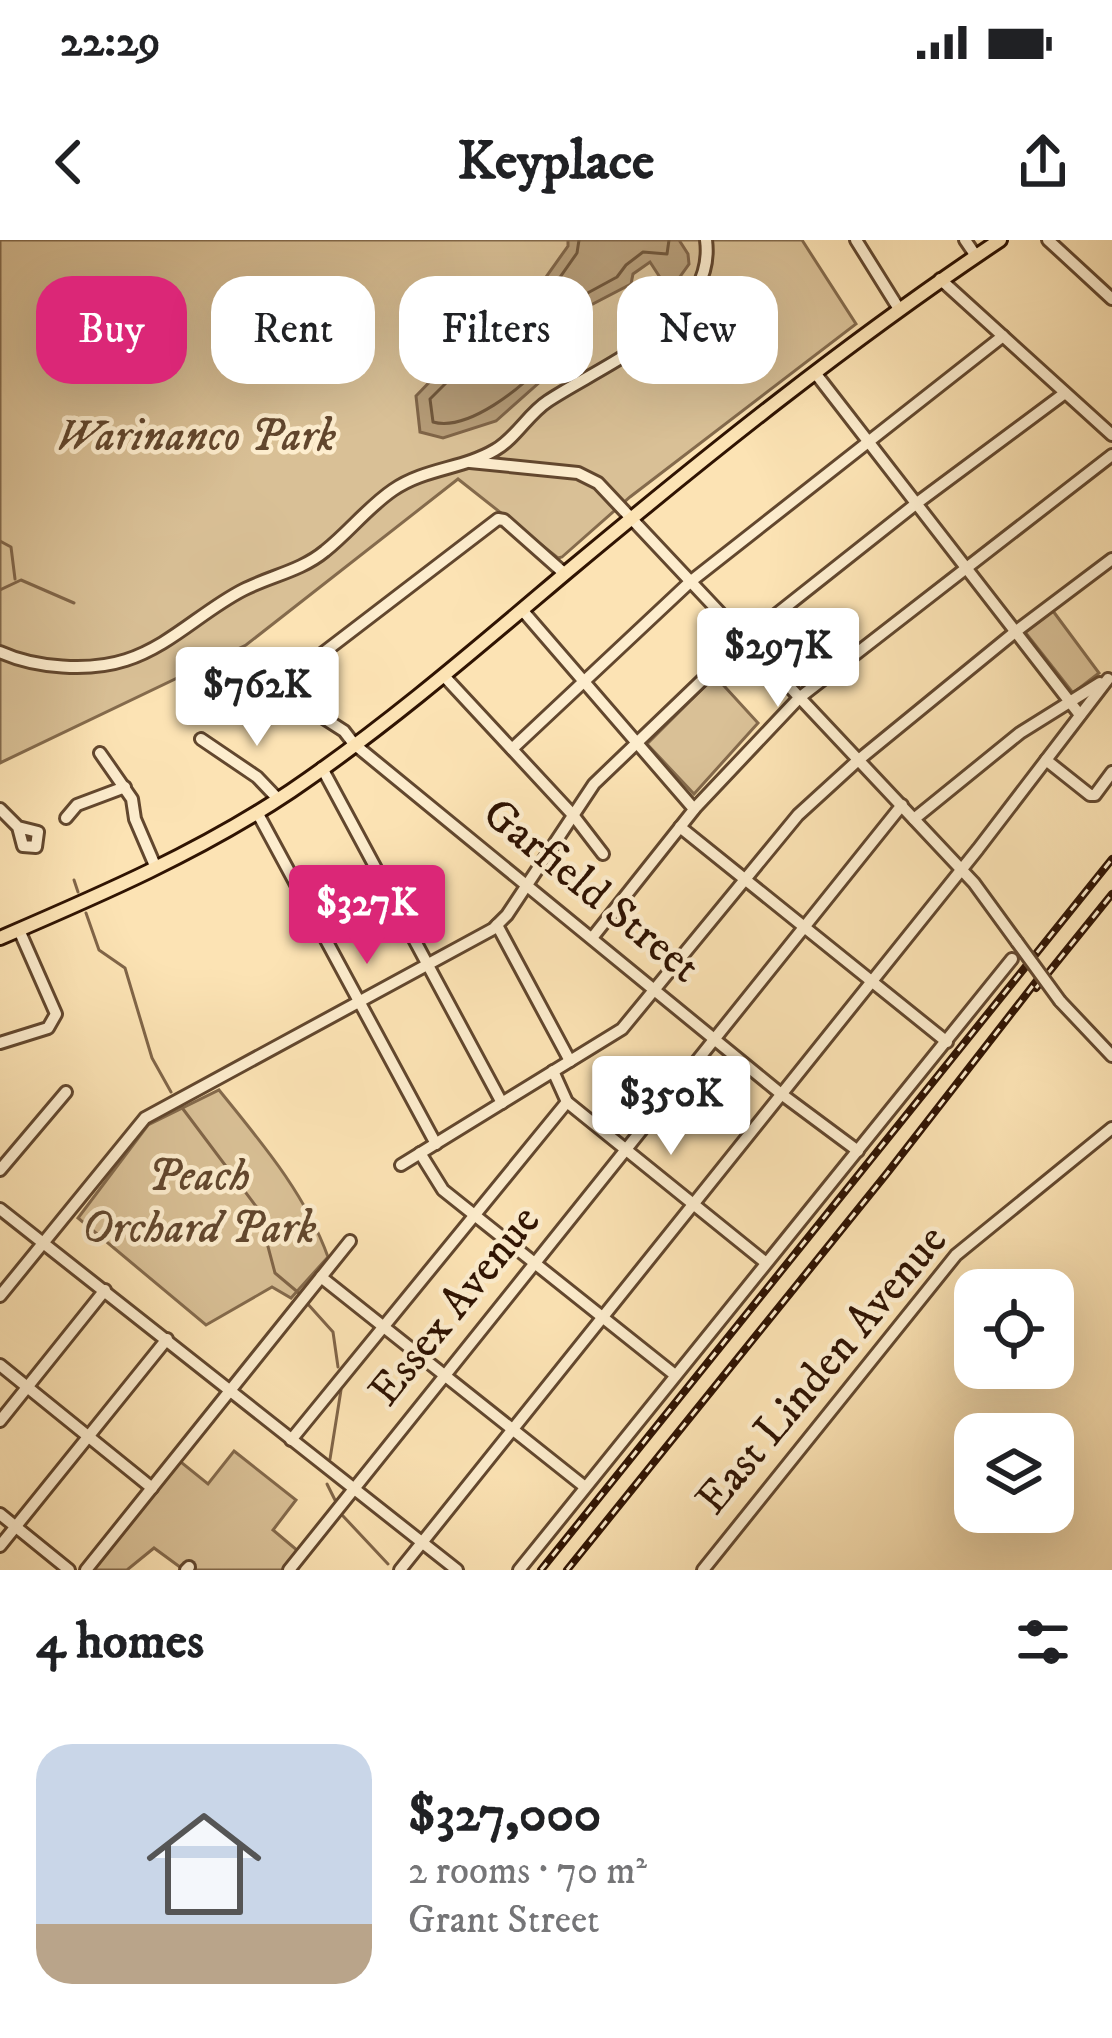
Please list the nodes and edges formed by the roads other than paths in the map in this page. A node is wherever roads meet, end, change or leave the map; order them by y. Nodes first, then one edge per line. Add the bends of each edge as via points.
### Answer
1 (706, 240) edge
2 (856, 240) edge
3 (965, 240) edge
4 (1000, 240) edge
5 (1048, 240) edge
6 (976, 256) junction
7 (940, 279) junction
8 (1112, 299) edge
9 (899, 309) junction
10 (1003, 336) junction
11 (816, 374) junction
12 (1065, 393) junction
13 (516, 433) junction
14 (1112, 436) edge
15 (867, 442) junction
16 (1112, 454) edge
17 (466, 461) junction
18 (529, 470) junction
19 (917, 502) junction
20 (633, 519) junction
21 (1112, 560) edge
22 (967, 568) junction
23 (565, 574) junction
24 (690, 582) junction
25 (523, 611) junction
26 (1015, 632) junction
27 (744, 640) junction
28 (0, 652) edge
29 (252, 672) dead end
30 (444, 676) junction
31 (1110, 677) edge
32 (584, 682) junction
33 (276, 689) junction
34 (799, 698) junction
35 (1070, 700) junction
36 (1080, 716) junction
37 (201, 739) dead end
38 (637, 743) junction
39 (354, 744) junction
40 (512, 749) junction
41 (100, 754) dead end
42 (1046, 760) junction
43 (857, 761) junction
44 (322, 768) junction
45 (1112, 772) edge
46 (125, 787) junction
47 (278, 799) junction
48 (902, 806) junction
49 (0, 809) edge
50 (694, 809) junction
51 (257, 812) junction
52 (573, 815) junction
53 (66, 818) dead end
54 (914, 819) junction
55 (18, 827) dead end
56 (680, 827) junction
57 (603, 854) dead end
58 (156, 868) junction
59 (960, 869) junction
60 (745, 879) junction
61 (527, 885) junction
62 (497, 925) junction
63 (805, 926) junction
64 (19, 930) junction
65 (0, 938) edge
66 (592, 938) junction
67 (1012, 959) dead end
68 (428, 965) junction
69 (871, 979) junction
70 (655, 990) junction
71 (359, 1002) junction
72 (715, 1039) junction
73 (0, 1042) edge
74 (946, 1042) junction
75 (1112, 1056) edge
76 (570, 1061) junction
77 (553, 1071) junction
78 (66, 1092) dead end
79 (782, 1094) junction
80 (568, 1102) junction
81 (502, 1103) junction
82 (1112, 1128) edge
83 (436, 1144) junction
84 (858, 1150) junction
85 (625, 1151) junction
86 (420, 1154) junction
87 (401, 1165) dead end
88 (0, 1170) edge
89 (691, 1203) junction
90 (0, 1209) edge
91 (475, 1216) junction
92 (350, 1240) dead end
93 (43, 1242) junction
94 (765, 1262) junction
95 (536, 1263) junction
96 (322, 1277) junction
97 (105, 1291) junction
98 (0, 1296) edge
99 (603, 1318) junction
100 (383, 1327) junction
101 (167, 1339) junction
102 (0, 1365) edge
103 (446, 1374) junction
104 (675, 1375) junction
105 (27, 1387) junction
106 (230, 1390) junction
107 (0, 1421) edge
108 (512, 1431) junction
109 (88, 1436) junction
110 (291, 1439) junction
111 (585, 1487) junction
112 (152, 1488) junction
113 (354, 1489) junction
114 (0, 1514) edge
115 (16, 1527) junction
116 (421, 1544) junction
117 (0, 1546) edge
118 (69, 1570) edge
119 (86, 1570) edge
120 (289, 1570) edge
121 (400, 1570) edge
122 (457, 1570) edge
123 (519, 1570) edge
124 (703, 1570) edge

1 - 13 street via 705,267 677,314 550,400
2 - 9 street
3 - 6 street
4 - 6 main road
5 - 8 street
6 - 7 main road
7 - 9 main road
7 - 10 street
9 - 11 main road
10 - 12 street
10 - 15 street
11 - 15 street
11 - 20 main road
12 - 14 street
12 - 19 street
13 - 17 street
13 - 18 street via 516,454
15 - 19 street
15 - 24 street
16 - 22 street
17 - 18 street
17 - 28 street via 392,490 324,553 240,591 151,651 86,666
18 - 20 street via 589,477
19 - 22 street
19 - 27 street
20 - 23 main road
20 - 24 street
21 - 26 street
22 - 26 street
22 - 34 street
23 - 25 main road
23 - 33 street via 498,520
24 - 27 street
24 - 32 street
25 - 30 main road
25 - 32 street
26 - 35 street
26 - 43 street
27 - 34 street
27 - 38 street
29 - 33 street, Garfield Street
30 - 39 main road
30 - 40 street
31 - 35 street
31 - 36 street
32 - 38 street
32 - 40 street
33 - 39 street, Garfield Street
34 - 43 street
34 - 50 street
35 - 36 street
35 - 54 street
36 - 42 street
37 - 47 street
38 - 50 street
38 - 52 street
39 - 44 main road
39 - 61 street, Garfield Street
40 - 52 street
41 - 46 street
42 - 45 street via 1090,795
42 - 59 street
43 - 48 street
43 - 60 street
44 - 47 main road
44 - 68 street
46 - 53 street
46 - 58 street
47 - 51 main road
48 - 54 street
48 - 63 street, Essex Avenue
49 - 55 street
50 - 56 street
51 - 58 main road
51 - 71 street
52 - 57 street
52 - 61 street
54 - 59 street
56 - 60 street
56 - 66 street
58 - 64 main road
59 - 69 street
59 - 75 street, bridge
60 - 63 street
60 - 70 street
61 - 62 street
61 - 66 street, Garfield Street
62 - 68 street
62 - 76 street
63 - 69 street
63 - 72 street, Essex Avenue
64 - 65 main road
64 - 73 street via 56,1015 48,1028
66 - 70 street, Garfield Street
67 - 74 street
68 - 71 street
68 - 81 street
69 - 74 street
69 - 79 street
70 - 72 street, Garfield Street
70 - 76 street via 622,1029
71 - 83 street
71 - 93 street via 145,1118
72 - 79 street, Garfield Street
72 - 85 street, Essex Avenue
74 - 84 street
76 - 77 street
77 - 80 street
77 - 81 street
78 - 88 street
79 - 84 street, Garfield Street
79 - 89 street
80 - 85 street
80 - 91 street
81 - 83 street
82 - 124 street, East Linden Avenue via 956,1255
83 - 86 street
84 - 94 street
85 - 89 street
85 - 95 street, Essex Avenue
86 - 87 street
86 - 91 street via 443,1190
89 - 94 street
89 - 99 street
90 - 93 street
91 - 95 street
91 - 100 street
92 - 96 street
93 - 97 street
93 - 98 street
94 - 104 street
95 - 99 street
95 - 103 street, Essex Avenue
96 - 100 street
96 - 106 street
97 - 101 street
97 - 105 street
99 - 104 street
99 - 108 street
100 - 103 street
100 - 110 street
101 - 106 street
101 - 109 street
102 - 105 street
103 - 108 street
103 - 113 street, Essex Avenue
104 - 111 street
105 - 107 street
105 - 109 street
106 - 110 street
106 - 112 street
108 - 111 street
108 - 116 street
109 - 112 street
109 - 115 street
110 - 113 street
111 - 123 street
112 - 119 street
113 - 116 street
113 - 120 street, Essex Avenue
114 - 115 street
115 - 117 street
115 - 118 street
116 - 121 street
116 - 122 street

